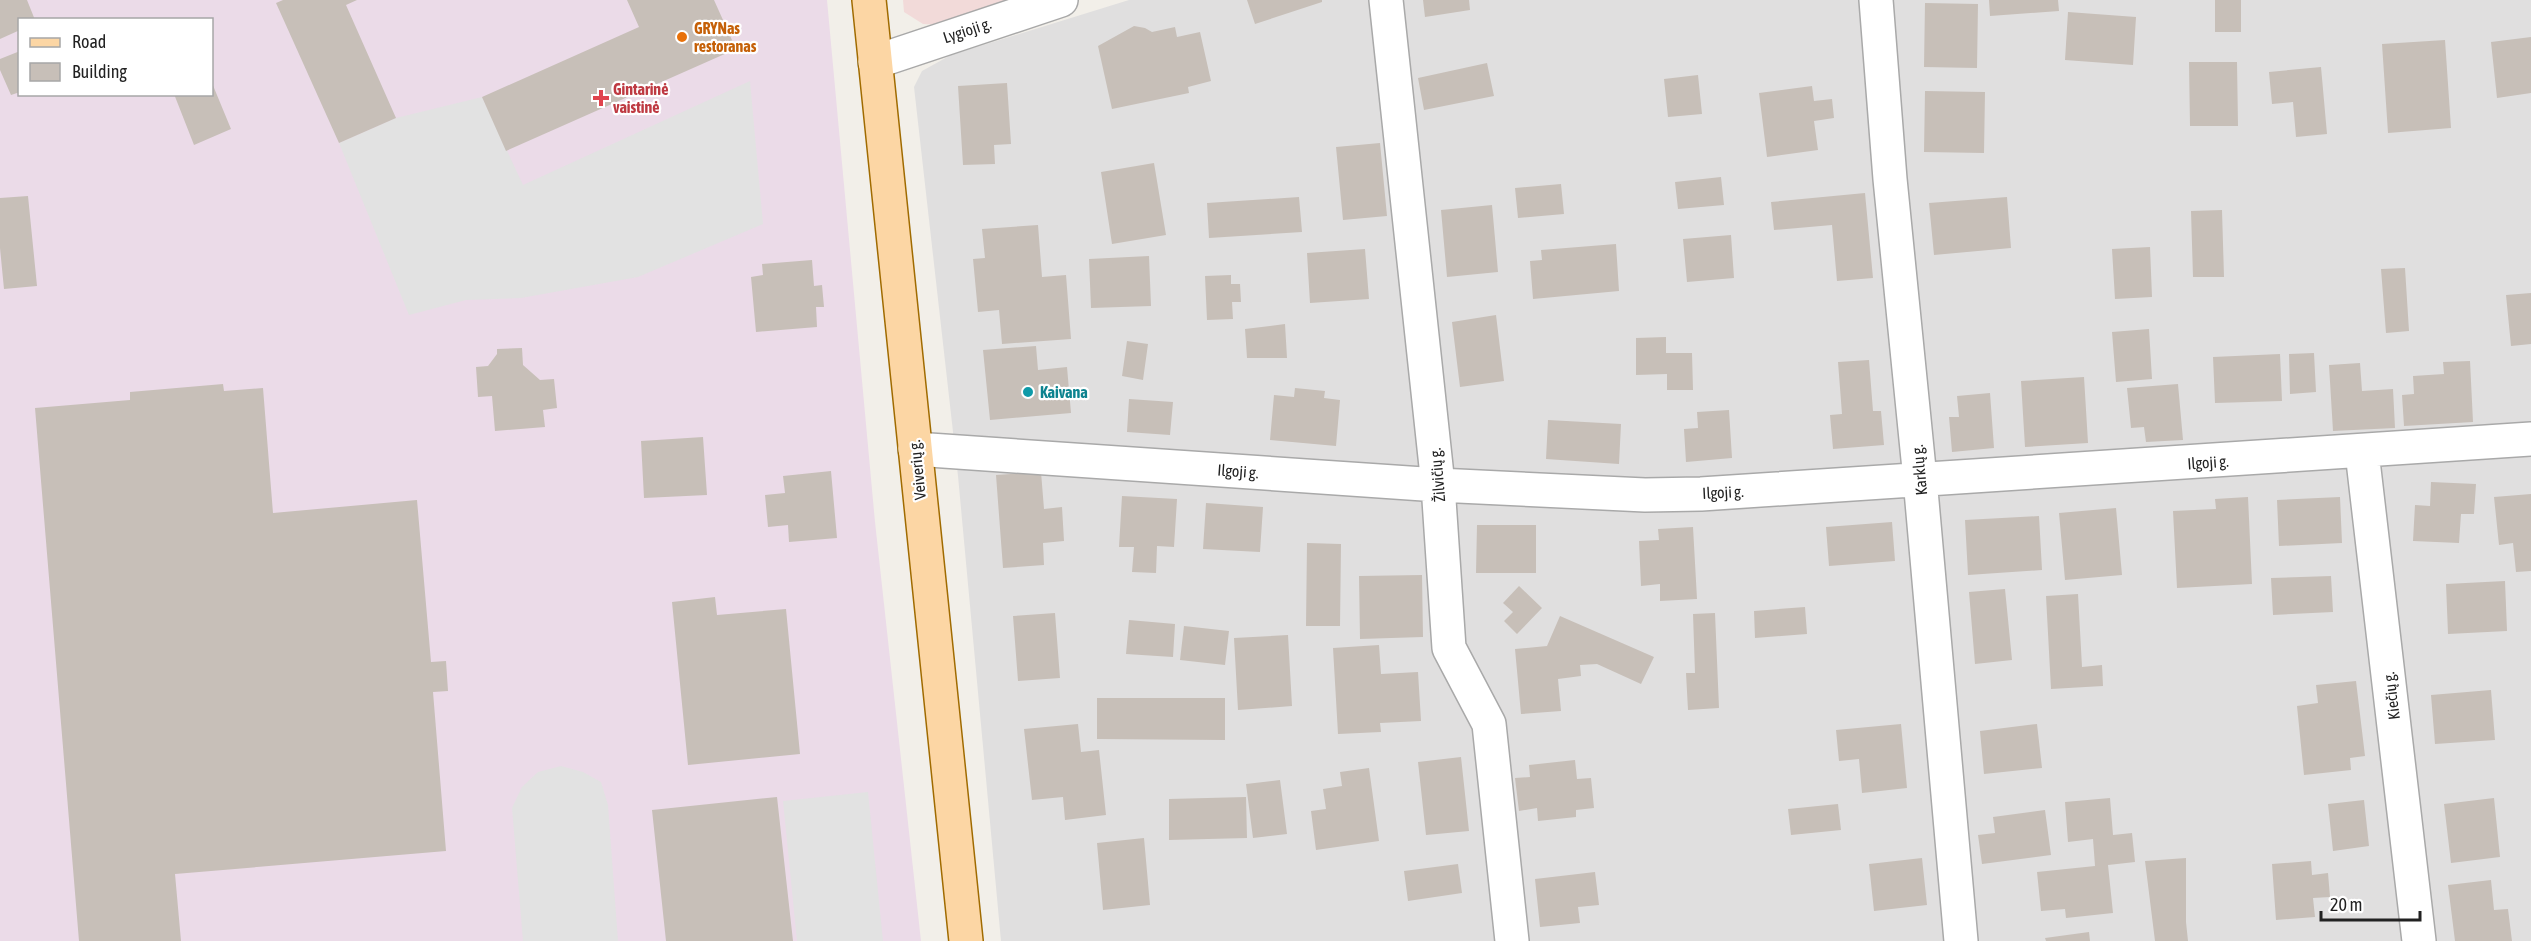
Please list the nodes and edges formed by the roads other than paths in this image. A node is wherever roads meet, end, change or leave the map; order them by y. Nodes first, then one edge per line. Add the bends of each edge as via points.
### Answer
1 (869, 0) edge
2 (1061, 0) edge
3 (1386, 0) edge
4 (1876, 0) edge
5 (875, 62) junction
6 (2531, 440) edge
7 (915, 449) junction
8 (2362, 452) junction
9 (1920, 479) junction
10 (1438, 485) junction
11 (966, 941) edge
12 (1512, 941) edge
13 (1960, 941) edge
14 (2419, 941) edge

1 - 5 main road, Veiverių g.
2 - 5 street, Lygioji g.
3 - 10 street, Žilvičių g.
4 - 9 street, Karklų g.
5 - 7 main road, Veiverių g.
6 - 8 street, Ilgoji g.
7 - 10 street, Ilgoji g.
7 - 11 main road, Veiverių g.
8 - 9 street, Ilgoji g.
8 - 14 street, Kiečių g.
9 - 10 street, Ilgoji g. via 1645,495
9 - 13 street, Karklų g.
10 - 12 street, Žilvičių g. via 1449,648 1489,724

